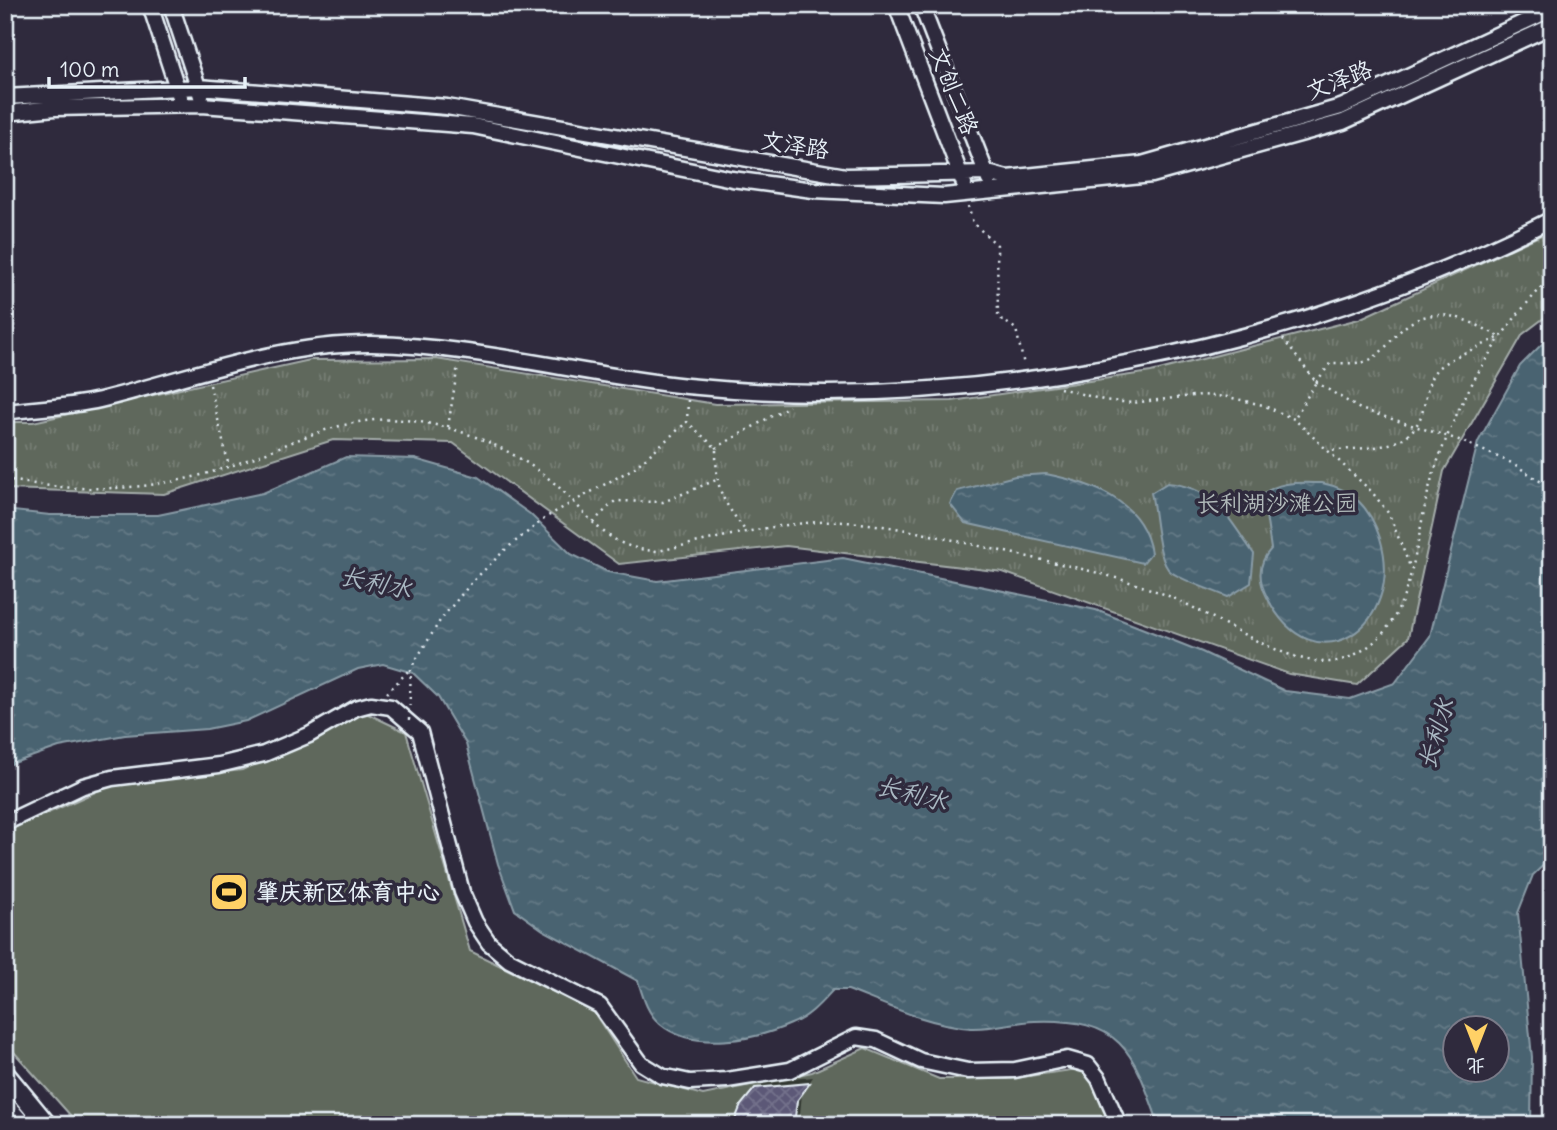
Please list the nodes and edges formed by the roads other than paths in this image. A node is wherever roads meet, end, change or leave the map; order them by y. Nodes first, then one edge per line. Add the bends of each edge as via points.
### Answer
1 (150, 5) edge
2 (172, 5) edge
3 (896, 5) edge
4 (921, 5) edge
5 (1551, 10) edge
6 (1539, 21) edge
7 (199, 87) junction
8 (177, 89) junction
9 (5, 97) edge
10 (202, 105) junction
11 (182, 106) junction
12 (5, 113) edge
13 (988, 173) junction
14 (963, 176) junction
15 (992, 192) junction
16 (965, 194) junction
17 (1552, 219) edge
18 (5, 412) edge
19 (5, 823) edge
20 (5, 1074) edge
21 (5, 1105) edge
22 (22, 1125) edge
23 (47, 1125) edge
24 (1119, 1125) edge

1 - 8 street
2 - 7 street
3 - 14 street, 文创二路
4 - 13 street, 文创二路
5 - 6 street, 文泽路
6 - 13 street, 文泽路 via 1341,107 1156,160 1007,178
6 - 15 street, 文泽路 via 1343,122 1152,175
7 - 8 street, 文泽路
7 - 10 street
7 - 14 street, 文泽路 via 447,107 846,176
8 - 9 street, 文泽路
8 - 11 street
10 - 11 street, 文泽路
10 - 16 street, 文泽路 via 473,126 732,180 813,190 944,197
11 - 12 street, 文泽路 via 55,107
13 - 14 street, 文泽路
13 - 15 street, 文创二路
14 - 16 street, 文创二路
15 - 16 street, 文泽路
17 - 18 street via 1410,282 1275,328 1154,357 932,389 689,386 461,351 369,344 305,349 95,401
19 - 24 street via 83,786 264,754 356,708 371,704 391,707 420,732 462,892 489,943 509,960 600,1006 641,1063 662,1076 715,1081 790,1070 856,1037 876,1040 921,1061 968,1071 1015,1070 1067,1059 1088,1065
20 - 23 main road
21 - 22 main road

